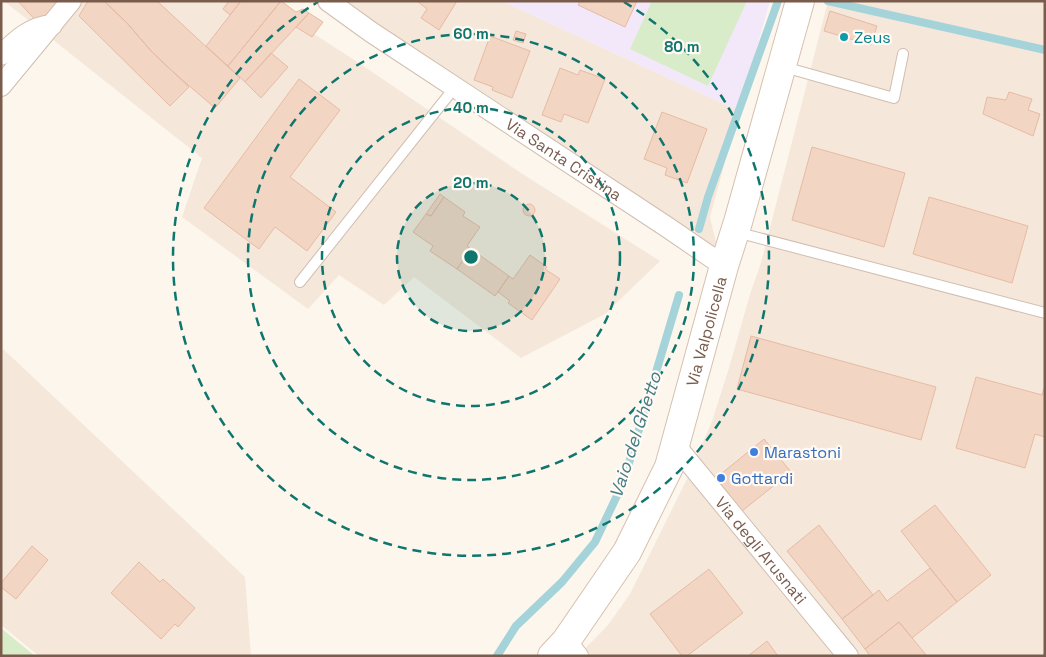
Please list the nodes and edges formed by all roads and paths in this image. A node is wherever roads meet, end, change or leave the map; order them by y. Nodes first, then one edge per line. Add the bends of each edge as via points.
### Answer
1 (71, 1) edge
2 (328, 1) edge
3 (800, 1) edge
4 (52, 25) junction
5 (903, 54) dead end
6 (1, 55) edge
7 (782, 67) junction
8 (1, 86) edge
9 (454, 87) junction
10 (735, 231) junction
11 (724, 266) junction
12 (300, 282) dead end
13 (1045, 313) edge
14 (675, 445) junction
15 (565, 651) edge
16 (848, 656) edge

1 - 4 street
2 - 9 street, Via Santa Cristina
3 - 7 main road, Via Valpolicella
4 - 6 street via 23,35
4 - 8 street
5 - 7 lane via 894,98
7 - 10 main road, Via Valpolicella
9 - 11 street, Via Santa Cristina
9 - 12 lane
10 - 11 main road, Via Valpolicella
10 - 13 lane
11 - 14 main road, Via Valpolicella
14 - 15 main road, Via Valpolicella via 669,467 627,552
14 - 16 street, Via degli Arusnati

